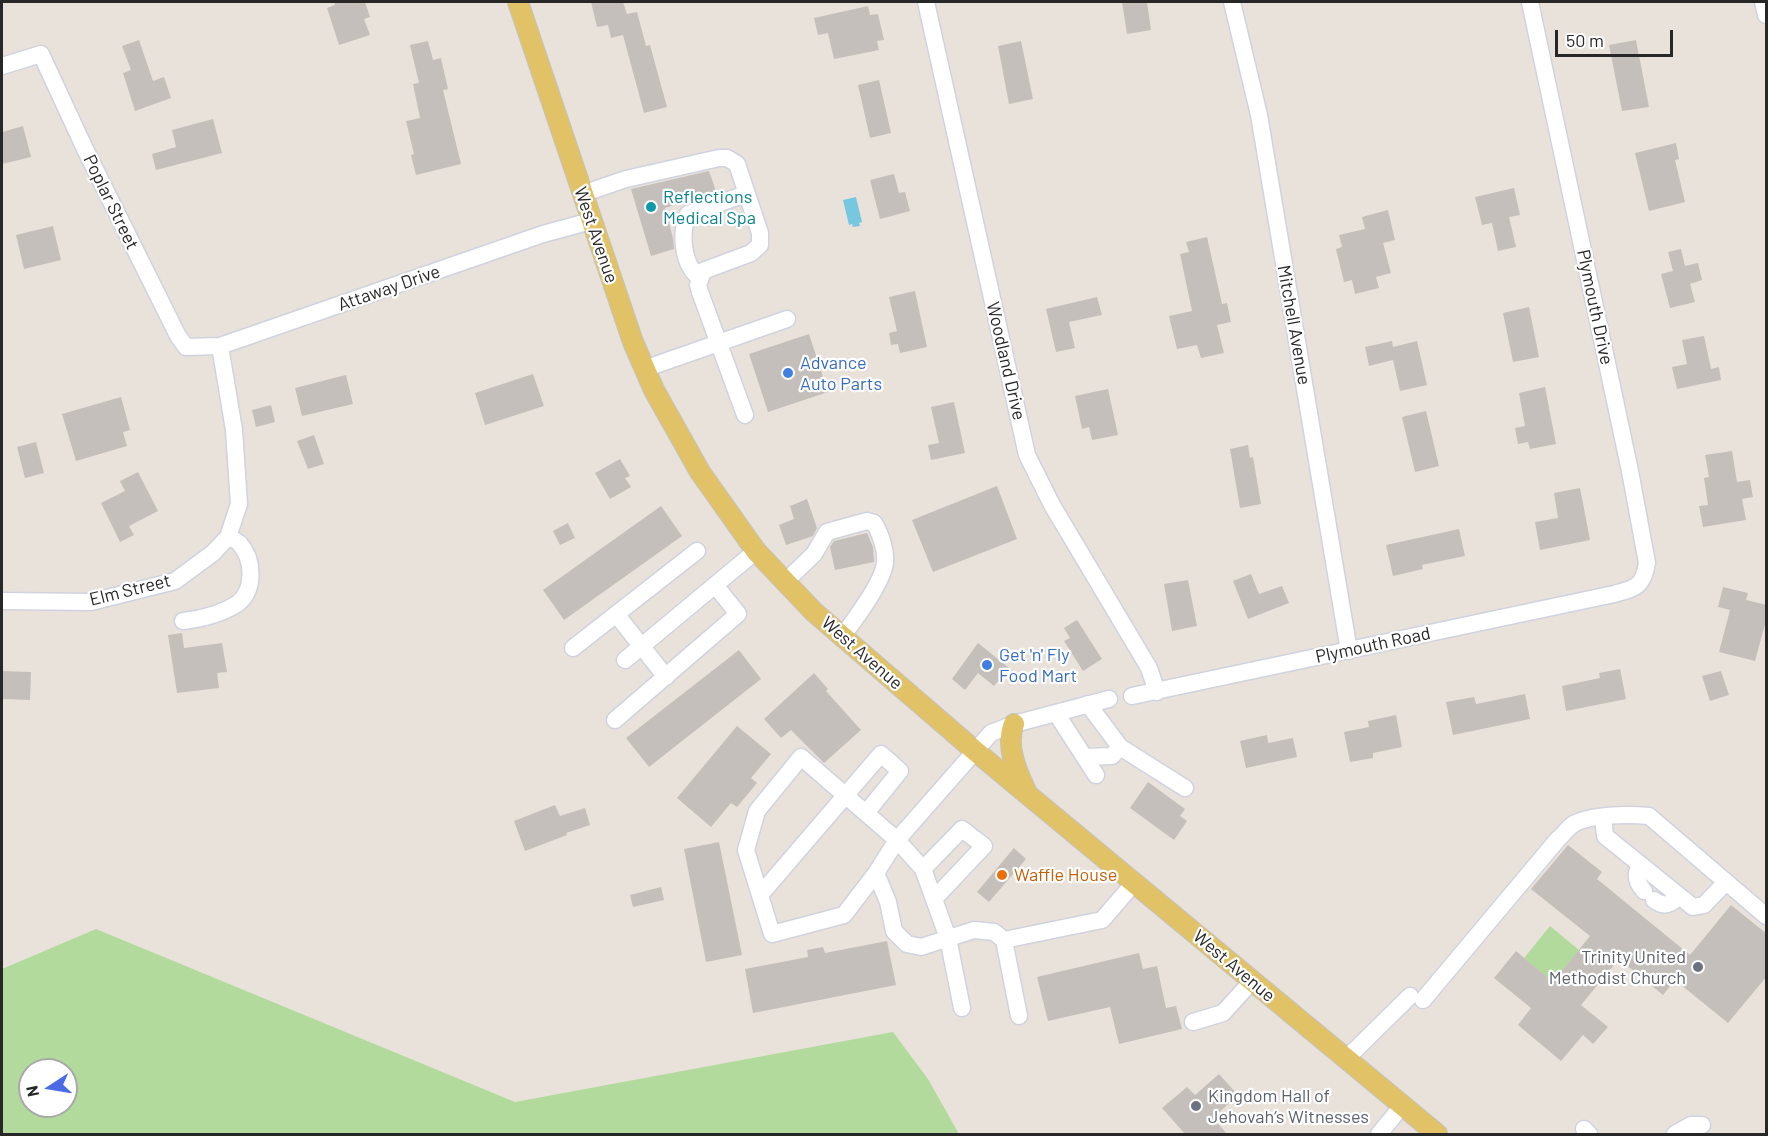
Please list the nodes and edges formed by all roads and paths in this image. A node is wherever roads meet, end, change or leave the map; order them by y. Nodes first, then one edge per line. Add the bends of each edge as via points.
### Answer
1 (518, 2) edge
2 (926, 2) edge
3 (1232, 2) edge
4 (1530, 2) edge
5 (1763, 2) edge
6 (1767, 15) edge
7 (2, 66) edge
8 (582, 194) junction
9 (746, 194) junction
10 (591, 220) junction
11 (700, 278) junction
12 (787, 319) dead end
13 (717, 343) junction
14 (220, 346) junction
15 (186, 347) joint
16 (644, 369) junction
17 (745, 415) dead end
18 (228, 537) junction
19 (697, 551) dead end
20 (756, 551) junction
21 (785, 582) junction
22 (715, 585) junction
23 (1614, 594) joint
24 (2, 601) edge
25 (616, 614) junction
26 (183, 621) dead end
27 (842, 637) junction
28 (642, 646) junction
29 (573, 648) dead end
30 (1349, 651) junction
31 (625, 660) dead end
32 (666, 677) junction
33 (1157, 692) junction
34 (1132, 696) dead end
35 (1109, 699) dead end
36 (1088, 704) junction
37 (1056, 713) junction
38 (615, 720) dead end
39 (1014, 724) junction
40 (1120, 747) junction
41 (974, 750) junction
42 (1085, 758) junction
43 (1096, 775) dead end
44 (1185, 788) dead end
45 (1027, 794) junction
46 (846, 796) junction
47 (866, 813) junction
48 (1603, 817) junction
49 (897, 840) junction
50 (1641, 865) junction
51 (923, 869) junction
52 (876, 873) junction
53 (1726, 882) junction
54 (1134, 883) junction
55 (760, 895) junction
56 (1680, 896) junction
57 (934, 899) junction
58 (1767, 916) edge
59 (948, 938) junction
60 (1004, 940) junction
61 (1252, 981) junction
62 (962, 1008) dead end
63 (1019, 1016) dead end
64 (1193, 1022) dead end
65 (1346, 1059) junction
66 (1402, 1106) junction
67 (1702, 1125) dead end
68 (1379, 1134) edge
69 (1437, 1134) edge
70 (1675, 1134) edge

1 - 8 main road, West Avenue
2 - 33 street, Woodland Drive via 1027,455 1149,668
3 - 30 street, Mitchell Avenue via 1259,115
4 - 23 street, Plymouth Drive via 1647,563 1645,578 1633,589
5 - 6 street
7 - 15 street, Poplar Street via 41,54
8 - 9 street via 626,179 719,158 737,164
8 - 10 main road, West Avenue
9 - 11 street via 760,233 760,245 751,253 703,271
9 - 11 street via 688,214 684,231 687,261
10 - 14 street, Attaway Drive
10 - 16 main road, West Avenue
11 - 13 street via 700,292
12 - 13 street
13 - 16 street
13 - 17 street
14 - 15 street, Attaway Drive
14 - 18 street, Elm Street via 234,430 239,504
16 - 20 main road, West Avenue via 700,472
18 - 24 street, Elm Street via 175,581 91,602
18 - 26 street via 240,542 248,559 252,574 248,589 238,603 200,619
19 - 25 street
20 - 21 main road, West Avenue
20 - 22 street
21 - 27 main road, West Avenue
21 - 27 street via 814,554 827,532 874,523 885,567
22 - 28 street
22 - 32 street via 738,614
23 - 30 street, Plymouth Road
25 - 28 street
25 - 29 street
27 - 41 main road, West Avenue
28 - 31 street
28 - 32 street
30 - 33 street, Plymouth Road
32 - 38 street
33 - 34 street, Plymouth Road
35 - 36 street
36 - 37 street
36 - 40 street
37 - 39 street
37 - 42 street
39 - 41 street via 991,733
39 - 45 main road via 1011,749
40 - 42 street via 1112,756
40 - 44 street
41 - 45 main road, West Avenue
41 - 49 street
42 - 43 street
45 - 54 main road, West Avenue
46 - 47 street
46 - 47 street via 881,754 900,771
46 - 55 street
46 - 55 street via 801,757 757,811 750,830 746,850
47 - 49 street
48 - 50 street via 1605,836
48 - 53 street via 1649,816
48 - 65 street via 1574,824 1558,839 1416,998
49 - 51 street
49 - 52 street
50 - 56 street
50 - 56 street via 1636,878 1658,903 1673,903
51 - 57 street
51 - 57 street via 962,829 984,846
52 - 55 street via 844,915 772,934
52 - 59 street via 894,931 907,944 921,947
53 - 56 street via 1704,905 1693,907
53 - 58 street
54 - 60 street via 1102,920
54 - 61 main road, West Avenue
57 - 59 street
59 - 60 street via 974,930 994,932
59 - 62 street
60 - 63 street
61 - 64 street via 1223,1013
61 - 65 main road, West Avenue
65 - 66 main road, West Avenue
66 - 68 street
66 - 69 main road, West Avenue
67 - 70 street via 1691,1125

